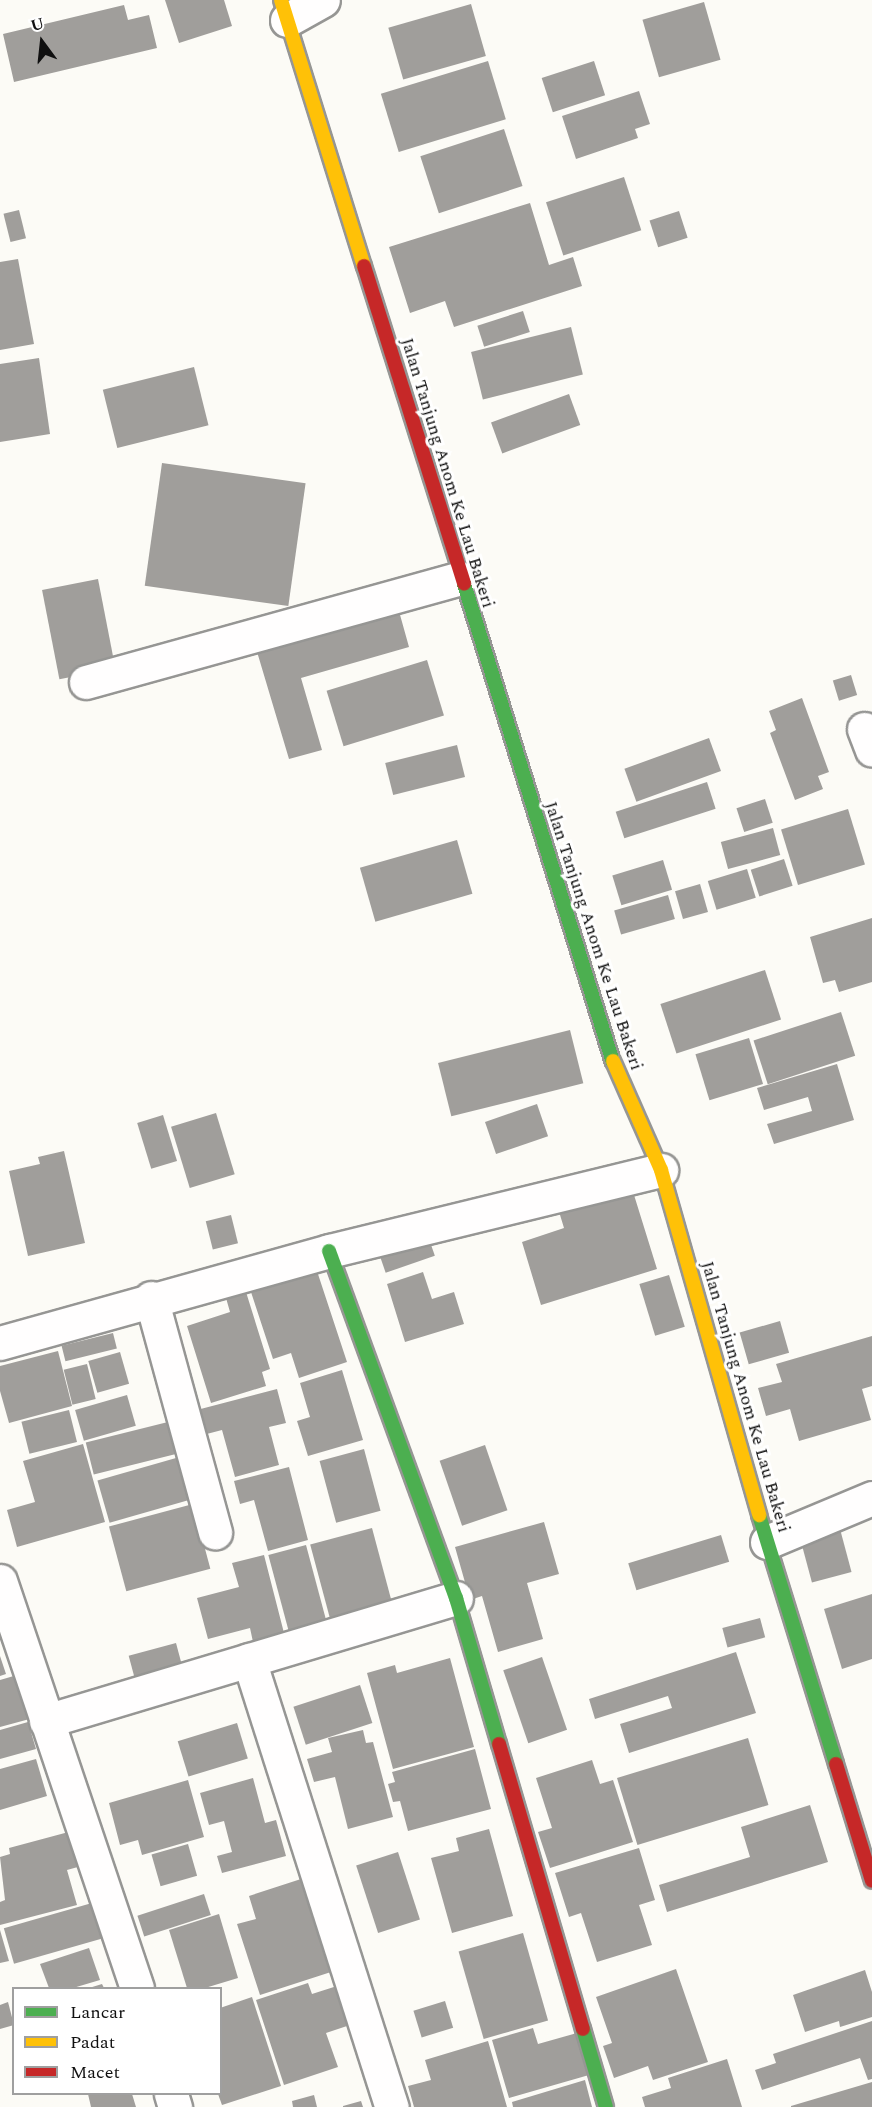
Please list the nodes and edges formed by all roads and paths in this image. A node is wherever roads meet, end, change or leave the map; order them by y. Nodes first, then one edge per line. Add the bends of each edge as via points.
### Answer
1 (323, 0) edge
2 (284, 10) edge
3 (460, 578) junction
4 (86, 682) dead end
5 (661, 1170) junction
6 (329, 1251) junction
7 (151, 1298) junction
8 (0, 1342) edge
9 (872, 1498) edge
10 (215, 1532) dead end
11 (767, 1542) junction
12 (0, 1581) edge
13 (456, 1598) junction
14 (249, 1660) junction
15 (45, 1721) junction
16 (872, 1881) edge
17 (136, 1987) edge
18 (392, 2107) edge
19 (606, 2107) edge

1 - 2 street
2 - 3 main road, Jalan Tanjung Anom Ke Lau Bakeri
3 - 4 street
3 - 5 main road, Jalan Tanjung Anom Ke Lau Bakeri via 619,1080
5 - 6 street
5 - 11 main road, Jalan Tanjung Anom Ke Lau Bakeri
6 - 7 street
6 - 13 main road
7 - 8 street
7 - 10 street
9 - 11 street
11 - 16 main road, Jalan Tanjung Anom Ke Lau Bakeri
12 - 15 street
13 - 14 street
13 - 19 main road
14 - 15 street
14 - 18 street
15 - 17 street

